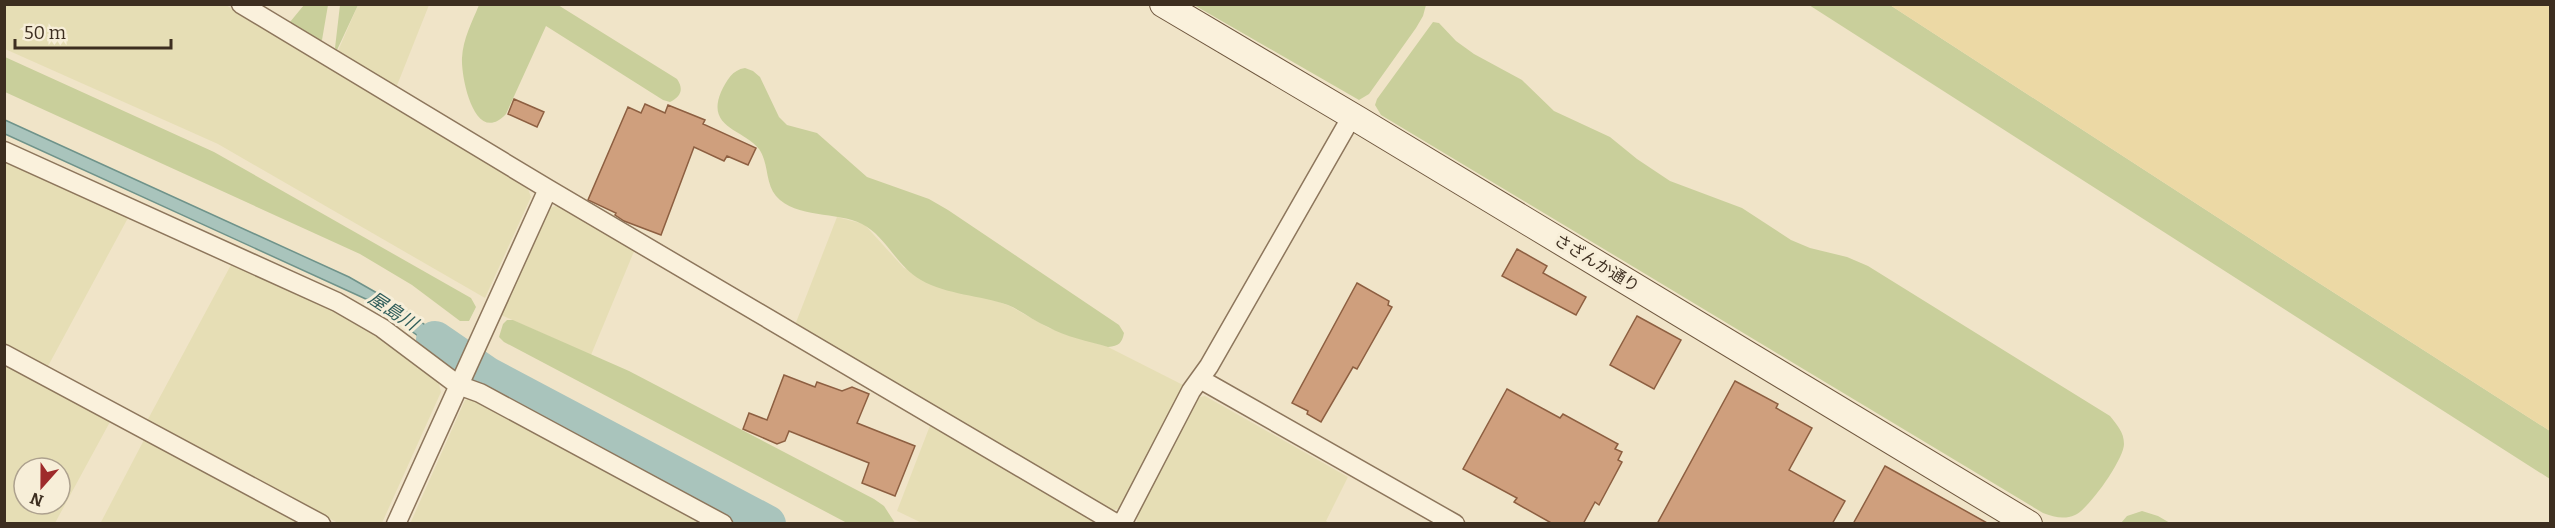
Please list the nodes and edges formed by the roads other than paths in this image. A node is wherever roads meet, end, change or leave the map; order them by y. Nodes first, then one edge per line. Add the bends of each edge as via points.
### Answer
1 (241, 4) edge
2 (1163, 4) edge
3 (1352, 116) junction
4 (4, 151) edge
5 (548, 189) junction
6 (4, 354) edge
7 (1200, 379) junction
8 (459, 381) junction
9 (321, 524) edge
10 (396, 524) edge
11 (723, 524) edge
12 (1117, 524) edge
13 (1122, 524) edge
14 (1455, 524) edge
15 (2030, 524) edge

1 - 5 street
2 - 3 street, さざんか通り
3 - 7 street
3 - 15 street, さざんか通り
4 - 8 street via 337,302
5 - 8 street
5 - 12 street
6 - 9 street
7 - 13 street
7 - 14 street
8 - 10 street
8 - 11 street

